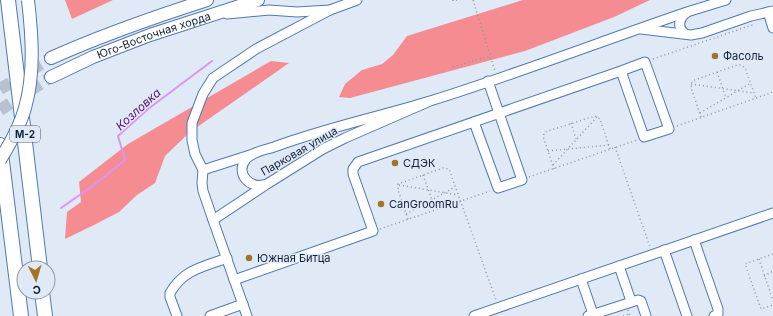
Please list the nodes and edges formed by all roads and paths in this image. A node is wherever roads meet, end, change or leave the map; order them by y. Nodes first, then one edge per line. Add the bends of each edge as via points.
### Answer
1 (8, 0) edge
2 (28, 0) edge
3 (207, 0) edge
4 (258, 0) edge
5 (358, 0) edge
6 (453, 0) edge
7 (457, 0) edge
8 (473, 0) edge
9 (726, 0) edge
10 (330, 10) junction
11 (687, 12) junction
12 (771, 17) edge
13 (177, 26) junction
14 (639, 28) junction
15 (684, 33) junction
16 (490, 56) junction
17 (51, 58) tunnel mouth
18 (646, 62) junction
19 (453, 67) dead end
20 (621, 71) junction
21 (717, 72) junction
22 (495, 73) dead end
23 (52, 77) tunnel mouth
24 (488, 81) junction
25 (751, 83) junction
26 (690, 84) junction
27 (723, 89) junction
28 (738, 91) junction
29 (773, 92) edge
30 (754, 93) junction
31 (726, 98) junction
32 (756, 98) junction
33 (430, 101) junction
34 (499, 113) junction
35 (700, 113) junction
36 (597, 117) junction
37 (701, 117) junction
38 (474, 122) junction
39 (571, 123) junction
40 (669, 129) junction
41 (644, 137) junction
42 (576, 139) junction
43 (0, 145) edge
44 (609, 145) junction
45 (615, 147) junction
46 (568, 149) junction
47 (610, 149) junction
48 (548, 151) junction
49 (255, 154) junction
50 (0, 160) edge
51 (553, 166) junction
52 (554, 169) junction
53 (204, 170) junction
54 (423, 175) junction
55 (522, 180) junction
56 (267, 184) junction
57 (398, 185) junction
58 (455, 187) junction
59 (498, 188) junction
60 (428, 190) junction
61 (444, 193) junction
62 (458, 195) junction
63 (432, 200) junction
64 (460, 201) junction
65 (773, 213) edge
66 (406, 214) junction
67 (408, 219) junction
68 (214, 220) junction
69 (373, 232) junction
70 (694, 240) junction
71 (664, 250) junction
72 (773, 254) edge
73 (652, 255) junction
74 (227, 258) junction
75 (759, 259) junction
76 (39, 260) edge
77 (619, 266) junction
78 (773, 271) edge
79 (764, 276) junction
80 (581, 279) junction
81 (234, 280) junction
82 (43, 300) edge
83 (631, 301) junction
84 (773, 301) edge
85 (243, 304) junction
86 (773, 305) edge
87 (498, 311) edge
88 (590, 315) edge
89 (630, 315) edge
90 (21, 316) edge
91 (44, 316) edge
92 (177, 316) edge
93 (210, 316) edge
94 (247, 316) edge
95 (474, 316) edge
96 (623, 316) edge
97 (646, 316) edge
98 (687, 316) edge
99 (714, 316) edge

1 - 76 highway, М-2
2 - 50 main road, bridge via 32,39 26,108
3 - 17 main road, Юго-Восточная хорда via 88,41
4 - 13 main road, Юго-Восточная хорда
5 - 10 street
6 - 7 path
8 - 16 path
9 - 11 street, Парковая улица
10 - 13 street via 249,11
10 - 53 street via 256,49 213,78 203,94 192,124 195,154
11 - 14 street, Парковая улица
11 - 15 street via 680,18 680,27
12 - 15 street, Парковая улица via 751,16 702,33
12 - 18 path
13 - 23 main road, Юго-Восточная хорда via 93,57
14 - 15 street, Парковая улица
14 - 24 street, Парковая улица
16 - 19 path
16 - 22 path
18 - 20 street
18 - 40 street
20 - 34 street
20 - 41 street
21 - 25 path via 741,65 745,68
21 - 26 path
21 - 27 path
24 - 33 street, Парковая улица
24 - 34 street
25 - 28 path
25 - 30 path
26 - 27 path
26 - 35 path
27 - 28 path
27 - 31 path
28 - 30 path
28 - 31 path
29 - 32 path
30 - 32 path
31 - 35 path
32 - 37 path
33 - 49 street, Парковая улица via 319,132
33 - 56 street, Парковая улица via 323,149
34 - 38 street
34 - 55 street
35 - 37 path
36 - 39 path via 593,115
36 - 42 path
36 - 44 path
37 - 40 path
38 - 59 street
38 - 69 street via 355,165 353,174
39 - 42 path
39 - 48 path via 544,134
40 - 41 street
41 - 45 path
42 - 46 path
43 - 90 highway, М-2
44 - 46 path
44 - 47 path
45 - 47 path
45 - 73 path
46 - 48 path
46 - 51 path
47 - 52 path
48 - 51 path
49 - 53 street
49 - 56 street, Парковая улица via 246,159 243,173 250,183 261,186
51 - 52 path
52 - 55 path
53 - 68 street via 203,191
54 - 57 path
54 - 58 path via 446,168
54 - 60 path
55 - 59 street
56 - 68 street
57 - 60 path
57 - 66 path
58 - 61 path
58 - 62 path
59 - 64 path
60 - 61 path
60 - 63 path
61 - 62 path
61 - 63 path
62 - 64 path
63 - 66 path
64 - 67 path
64 - 87 path
65 - 70 street
66 - 67 path
67 - 69 path
68 - 74 street
69 - 81 street
70 - 71 street
70 - 99 street via 718,309 718,314
71 - 73 street
71 - 98 street
72 - 75 path
73 - 77 street
74 - 81 street
74 - 92 street via 185,275 170,293
75 - 79 path
75 - 86 path via 745,264 761,309
77 - 80 street via 608,275
77 - 83 street
78 - 79 path
79 - 84 path
80 - 87 street
80 - 88 street
81 - 85 street
82 - 91 highway
83 - 88 street
83 - 97 street via 641,301
85 - 93 street
85 - 94 street
87 - 95 street
89 - 96 path

